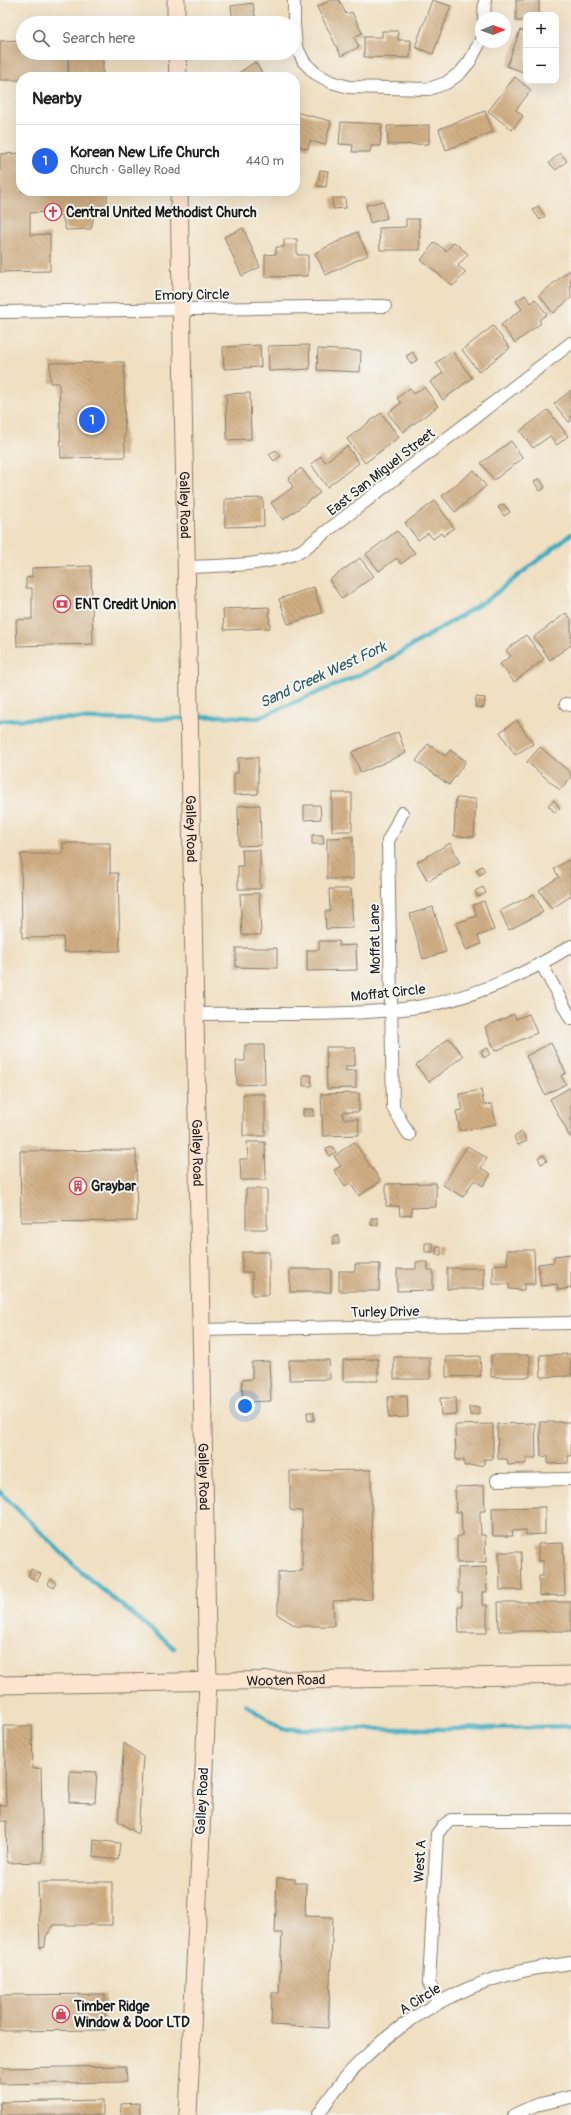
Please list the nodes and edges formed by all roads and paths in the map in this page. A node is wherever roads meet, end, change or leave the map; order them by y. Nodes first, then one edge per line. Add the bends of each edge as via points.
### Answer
1 (176, 0) edge
2 (294, 0) edge
3 (485, 0) edge
4 (484, 12) edge
5 (176, 16) edge
6 (294, 16) edge
7 (477, 48) edge
8 (300, 54) edge
9 (177, 60) edge
10 (178, 72) edge
11 (180, 196) edge
12 (385, 306) dead end
13 (181, 310) junction
14 (0, 312) edge
15 (571, 343) edge
16 (187, 567) junction
17 (402, 813) dead end
18 (571, 946) edge
19 (541, 964) junction
20 (391, 1009) junction
21 (195, 1014) junction
22 (571, 1019) edge
23 (409, 1135) dead end
24 (571, 1323) edge
25 (200, 1330) junction
26 (571, 1479) edge
27 (497, 1480) dead end
28 (571, 1675) edge
29 (208, 1682) junction
30 (0, 1685) edge
31 (571, 1820) edge
32 (571, 1963) edge
33 (439, 2003) junction
34 (571, 2098) edge
35 (188, 2115) edge
36 (318, 2115) edge
37 (514, 2115) edge

1 - 5 main road
2 - 6 street
3 - 4 street
7 - 8 street via 460,73 429,89 349,87 331,82 315,73
9 - 10 main road
11 - 13 main road, Galley Road
12 - 13 street, Emory Circle
13 - 14 street, Emory Circle
13 - 16 main road, Galley Road
15 - 16 street, East San Miguel Street via 301,551 283,559 260,564
16 - 21 main road, Galley Road
17 - 20 street, Moffat Lane via 388,841
18 - 19 street, Moffat Circle
19 - 20 street, Moffat Circle via 457,998 411,1008
19 - 22 street
20 - 21 street, Moffat Circle via 361,1012
20 - 23 street, Moffat Lane via 393,1108
21 - 25 main road, Galley Road
24 - 25 street, Turley Drive
25 - 29 main road, Galley Road
26 - 27 street
28 - 29 main road, Wooten Road
29 - 30 main road, Wooten Road
29 - 35 main road, Galley Road
31 - 33 street, West A via 451,1820 437,1834 429,1983
32 - 33 street, A Circle via 512,1973 474,1986
33 - 36 street, A Circle via 396,2032 355,2067
34 - 37 street via 536,2105

